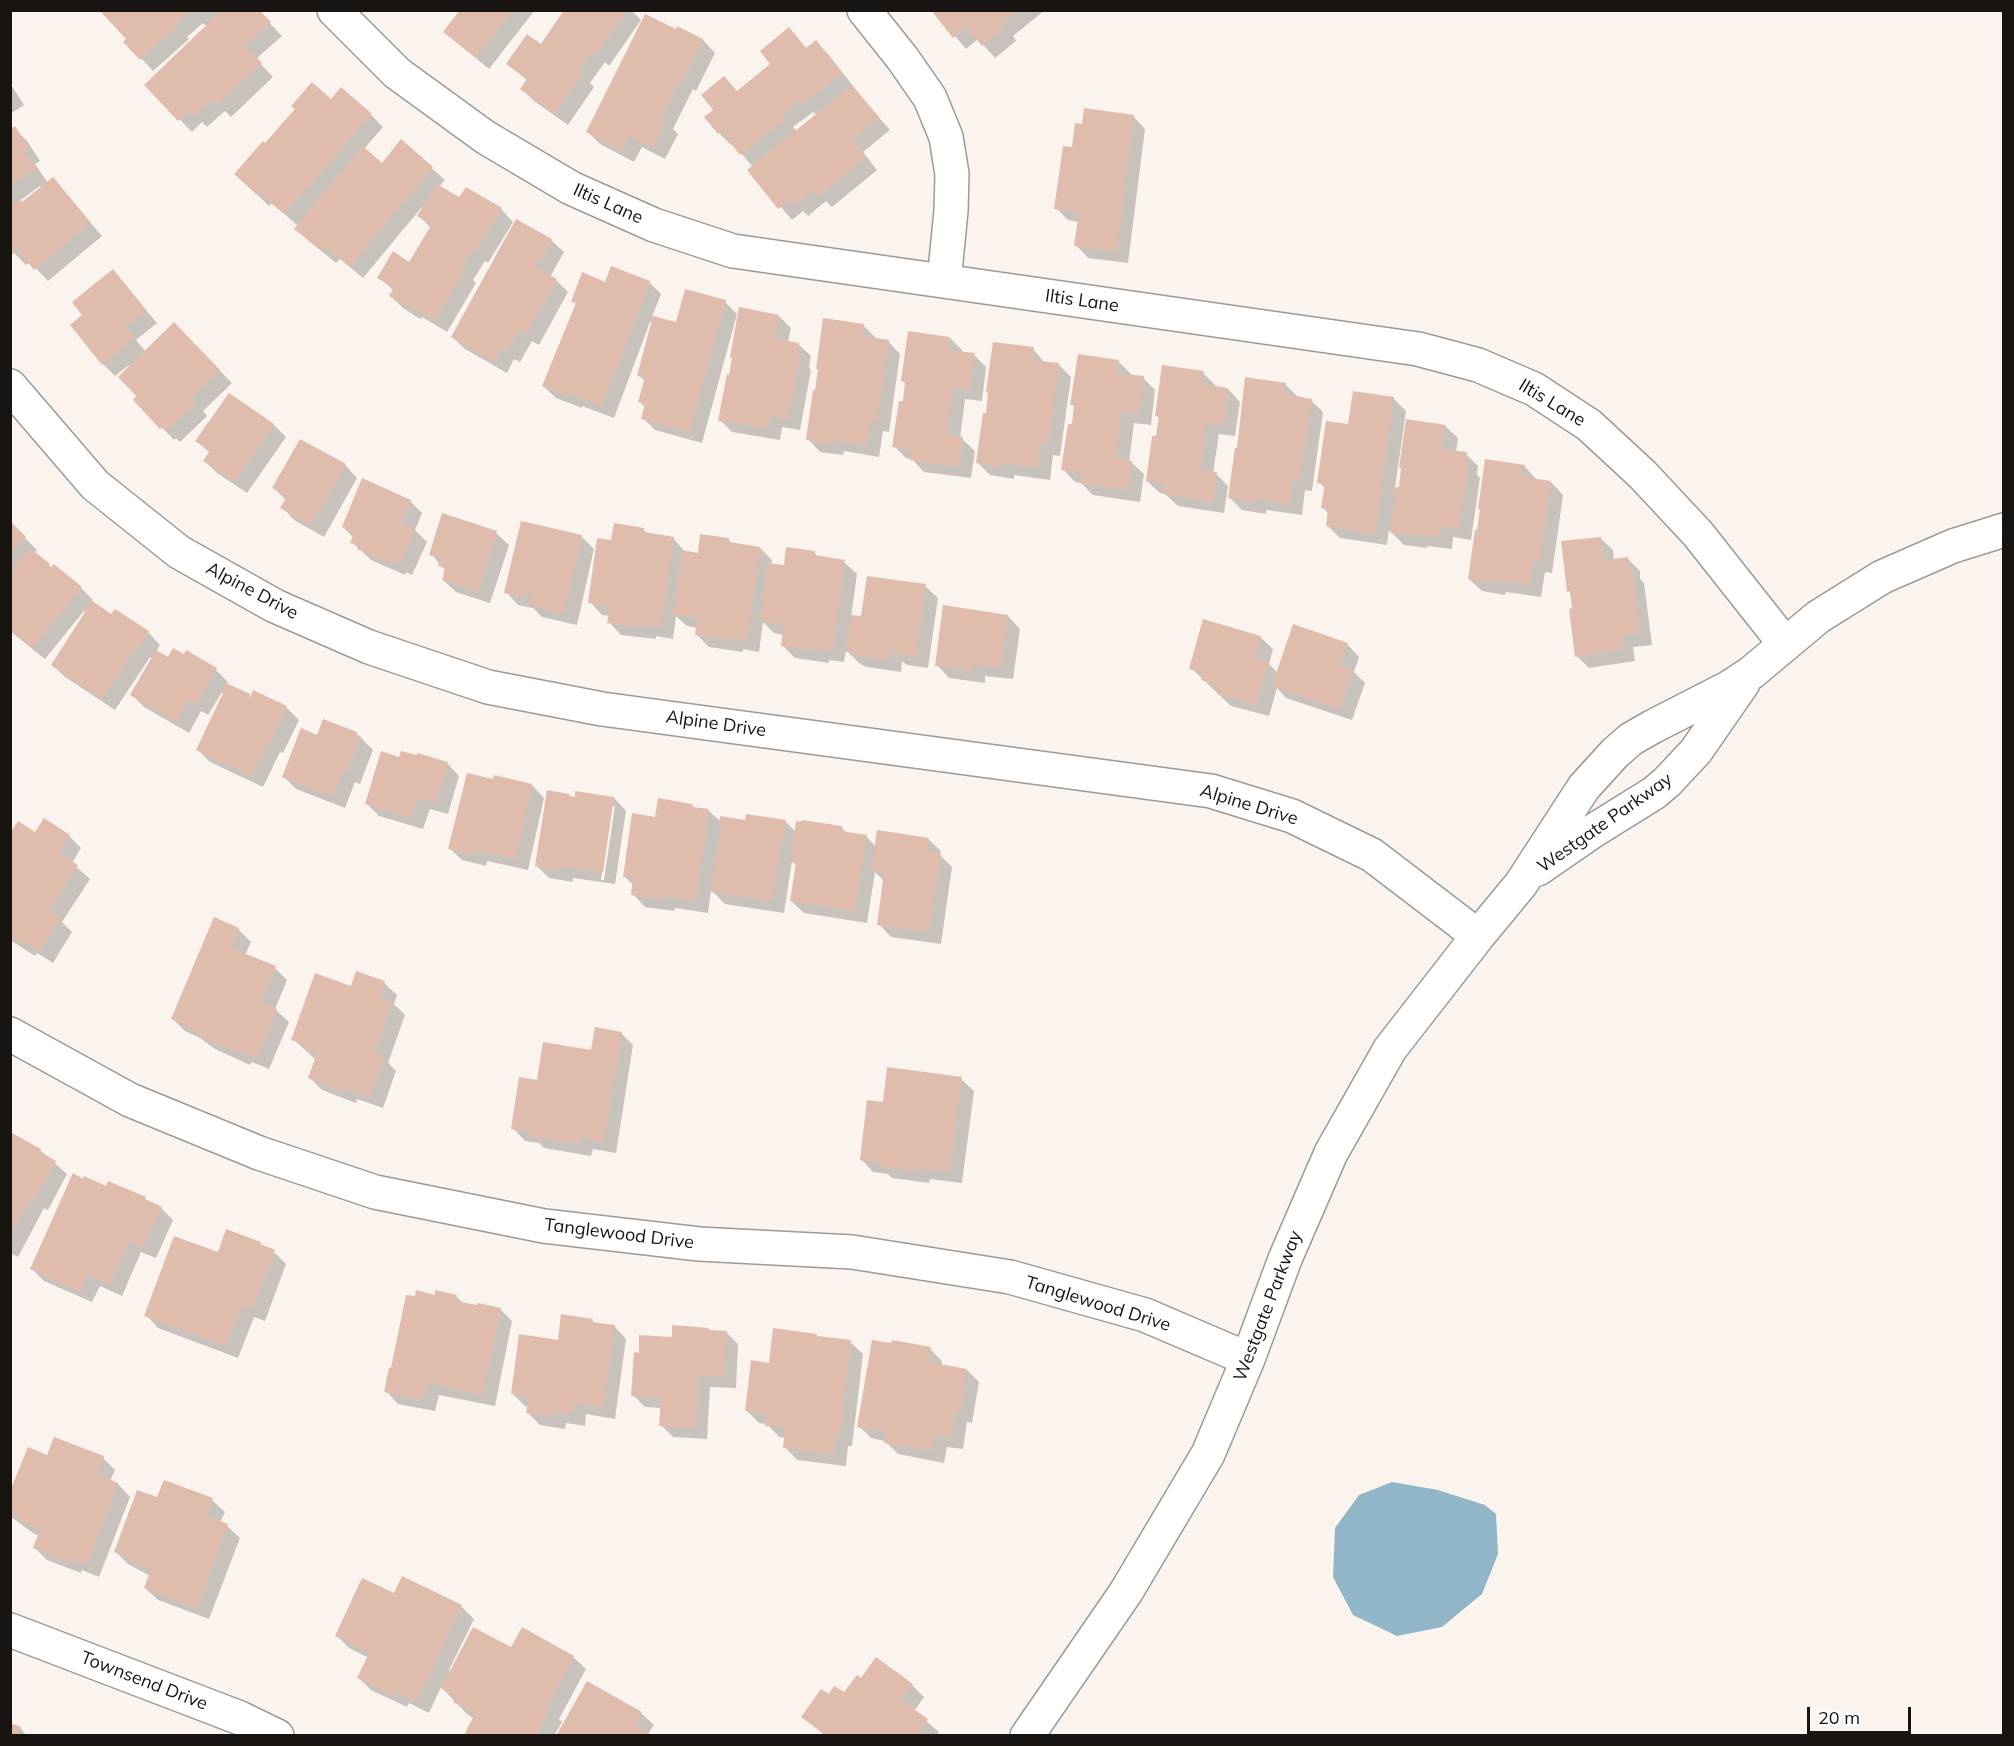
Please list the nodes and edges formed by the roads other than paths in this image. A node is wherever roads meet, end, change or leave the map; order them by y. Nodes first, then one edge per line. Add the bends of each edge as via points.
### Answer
1 (334, 10) edge
2 (864, 10) edge
3 (944, 281) junction
4 (10, 386) edge
5 (2004, 530) edge
6 (1785, 644) junction
7 (1751, 673) junction
8 (1521, 884) junction
9 (1478, 936) junction
10 (10, 1034) edge
11 (1248, 1359) junction
12 (10, 1630) edge
13 (277, 1736) edge
14 (1027, 1736) edge

1 - 3 street, Iltis Lane via 397,73 485,137 602,202 654,225 733,251
2 - 3 street via 930,98 946,137 952,183
3 - 6 street, Iltis Lane via 1418,349 1478,365 1534,388 1589,424 1643,475 1698,534
4 - 9 street, Alpine Drive via 95,485 179,552 275,606 369,647 488,687 602,709 1211,791 1292,816 1372,855
5 - 6 street, Westgate Parkway via 1953,546 1882,577 1818,616
6 - 7 street, Westgate Parkway
7 - 8 street, Westgate Parkway via 1696,751 1667,782 1565,849
7 - 8 street, Westgate Parkway via 1631,739 1615,753 1584,787
8 - 9 street, Westgate Parkway
9 - 11 street, Westgate Parkway via 1390,1049 1331,1153 1285,1259
10 - 11 street, Tanglewood Drive via 130,1100 259,1153 375,1192 544,1226 699,1244 852,1252 1010,1277 1145,1315
11 - 14 street, Westgate Parkway via 1208,1454 1126,1592
12 - 13 street, Townsend Drive via 240,1718

